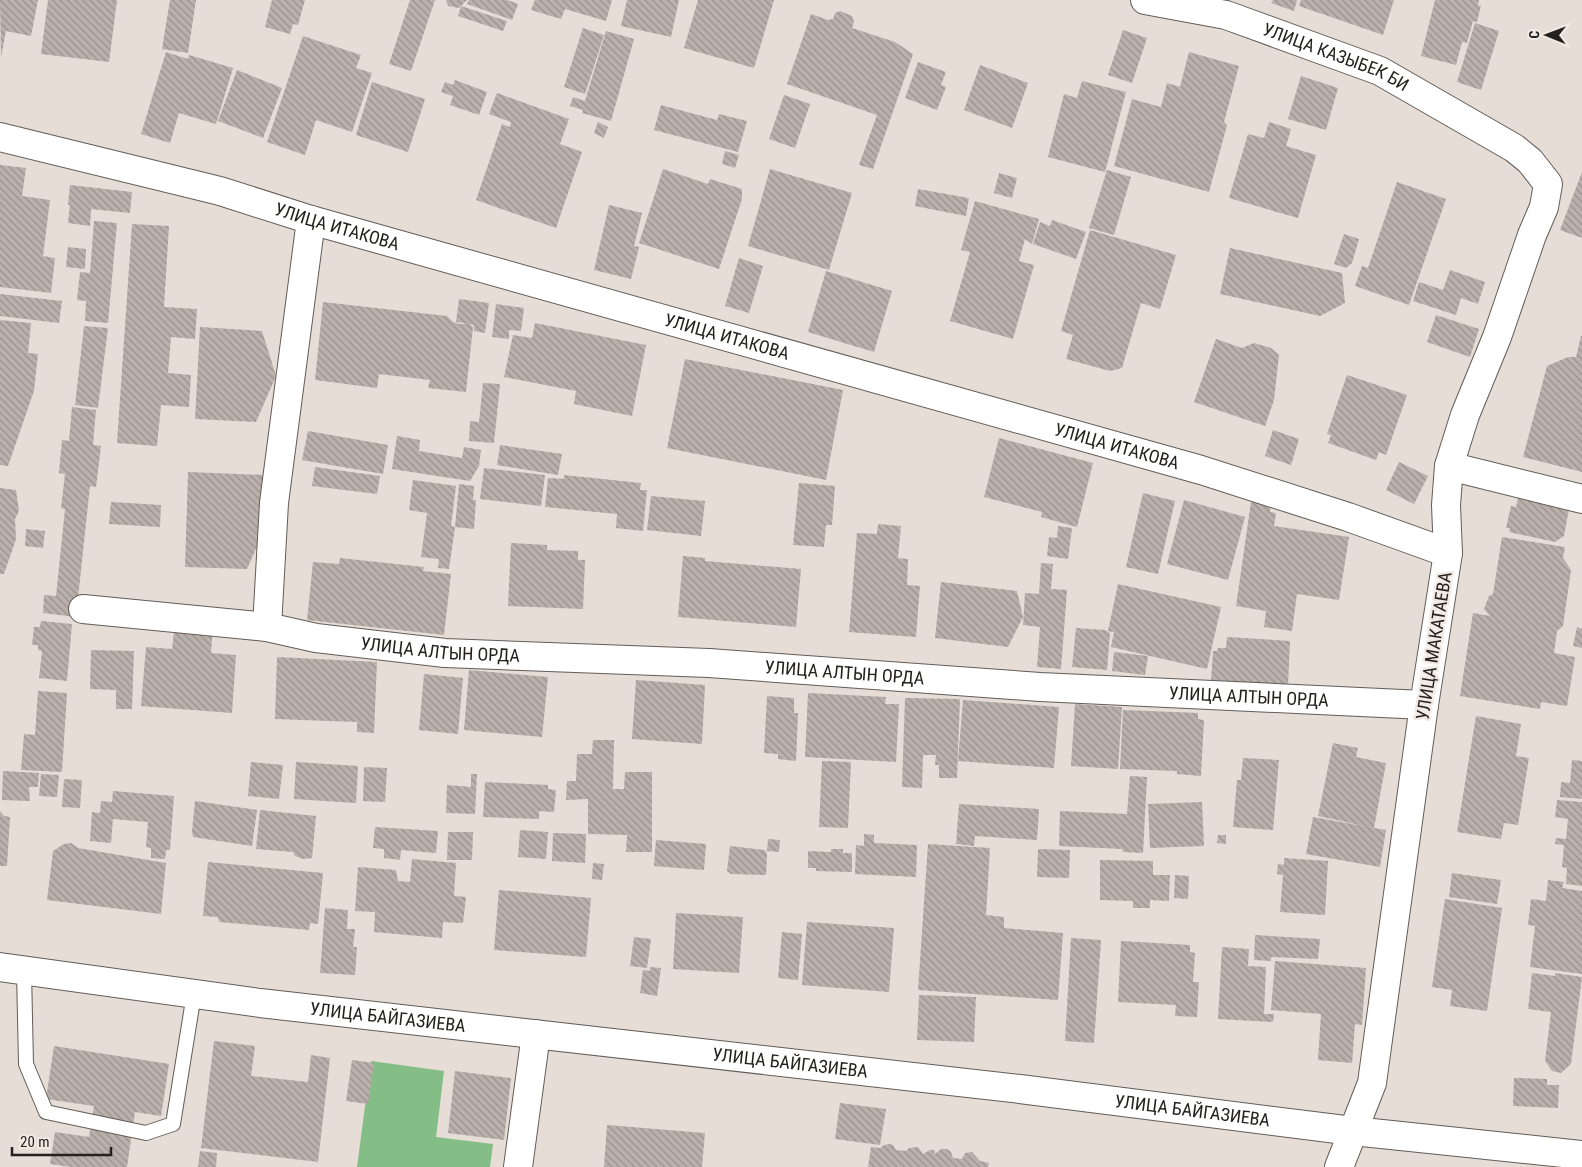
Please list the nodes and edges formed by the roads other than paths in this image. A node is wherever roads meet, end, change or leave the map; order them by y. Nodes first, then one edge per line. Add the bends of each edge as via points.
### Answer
1 (1145, 0) edge
2 (0, 138) edge
3 (1514, 148) joint
4 (311, 220) junction
5 (1449, 466) junction
6 (1582, 499) edge
7 (1448, 553) junction
8 (83, 609) dead end
9 (267, 627) junction
10 (1424, 705) junction
11 (12, 969) edge
12 (194, 994) junction
13 (536, 1034) junction
14 (1353, 1131) junction
15 (1582, 1156) edge
16 (518, 1167) edge
17 (1339, 1167) edge

1 - 3 street, УЛИЦА КАЗЫБЕК БИ via 1226,15 1380,71
2 - 4 street, УЛИЦА ИТАКОВА via 220,191
3 - 5 street, УЛИЦА МАКАТАЕВА via 1530,161 1548,184 1544,207 1465,415
4 - 7 street, УЛИЦА ИТАКОВА via 1201,470
4 - 9 street via 274,503
5 - 6 street
5 - 7 street, УЛИЦА МАКАТАЕВА via 1446,505
7 - 10 street, УЛИЦА МАКАТАЕВА
8 - 9 street, УЛИЦА АЛТЫН ОРДА
9 - 10 street, УЛИЦА АЛТЫН ОРДА via 316,638 445,653 709,663 1040,687
10 - 14 street, УЛИЦА МАКАТАЕВА via 1372,1083
11 - 12 street, УЛИЦА БАЙГАЗИЕВА
11 - 12 lane via 26,1064 46,1112 146,1133 173,1124
12 - 13 street, УЛИЦА БАЙГАЗИЕВА
13 - 14 street, УЛИЦА БАЙГАЗИЕВА via 1020,1088
13 - 16 street
14 - 15 street, УЛИЦА БАЙГАЗИЕВА
14 - 17 street, УЛИЦА МАКАТАЕВА

